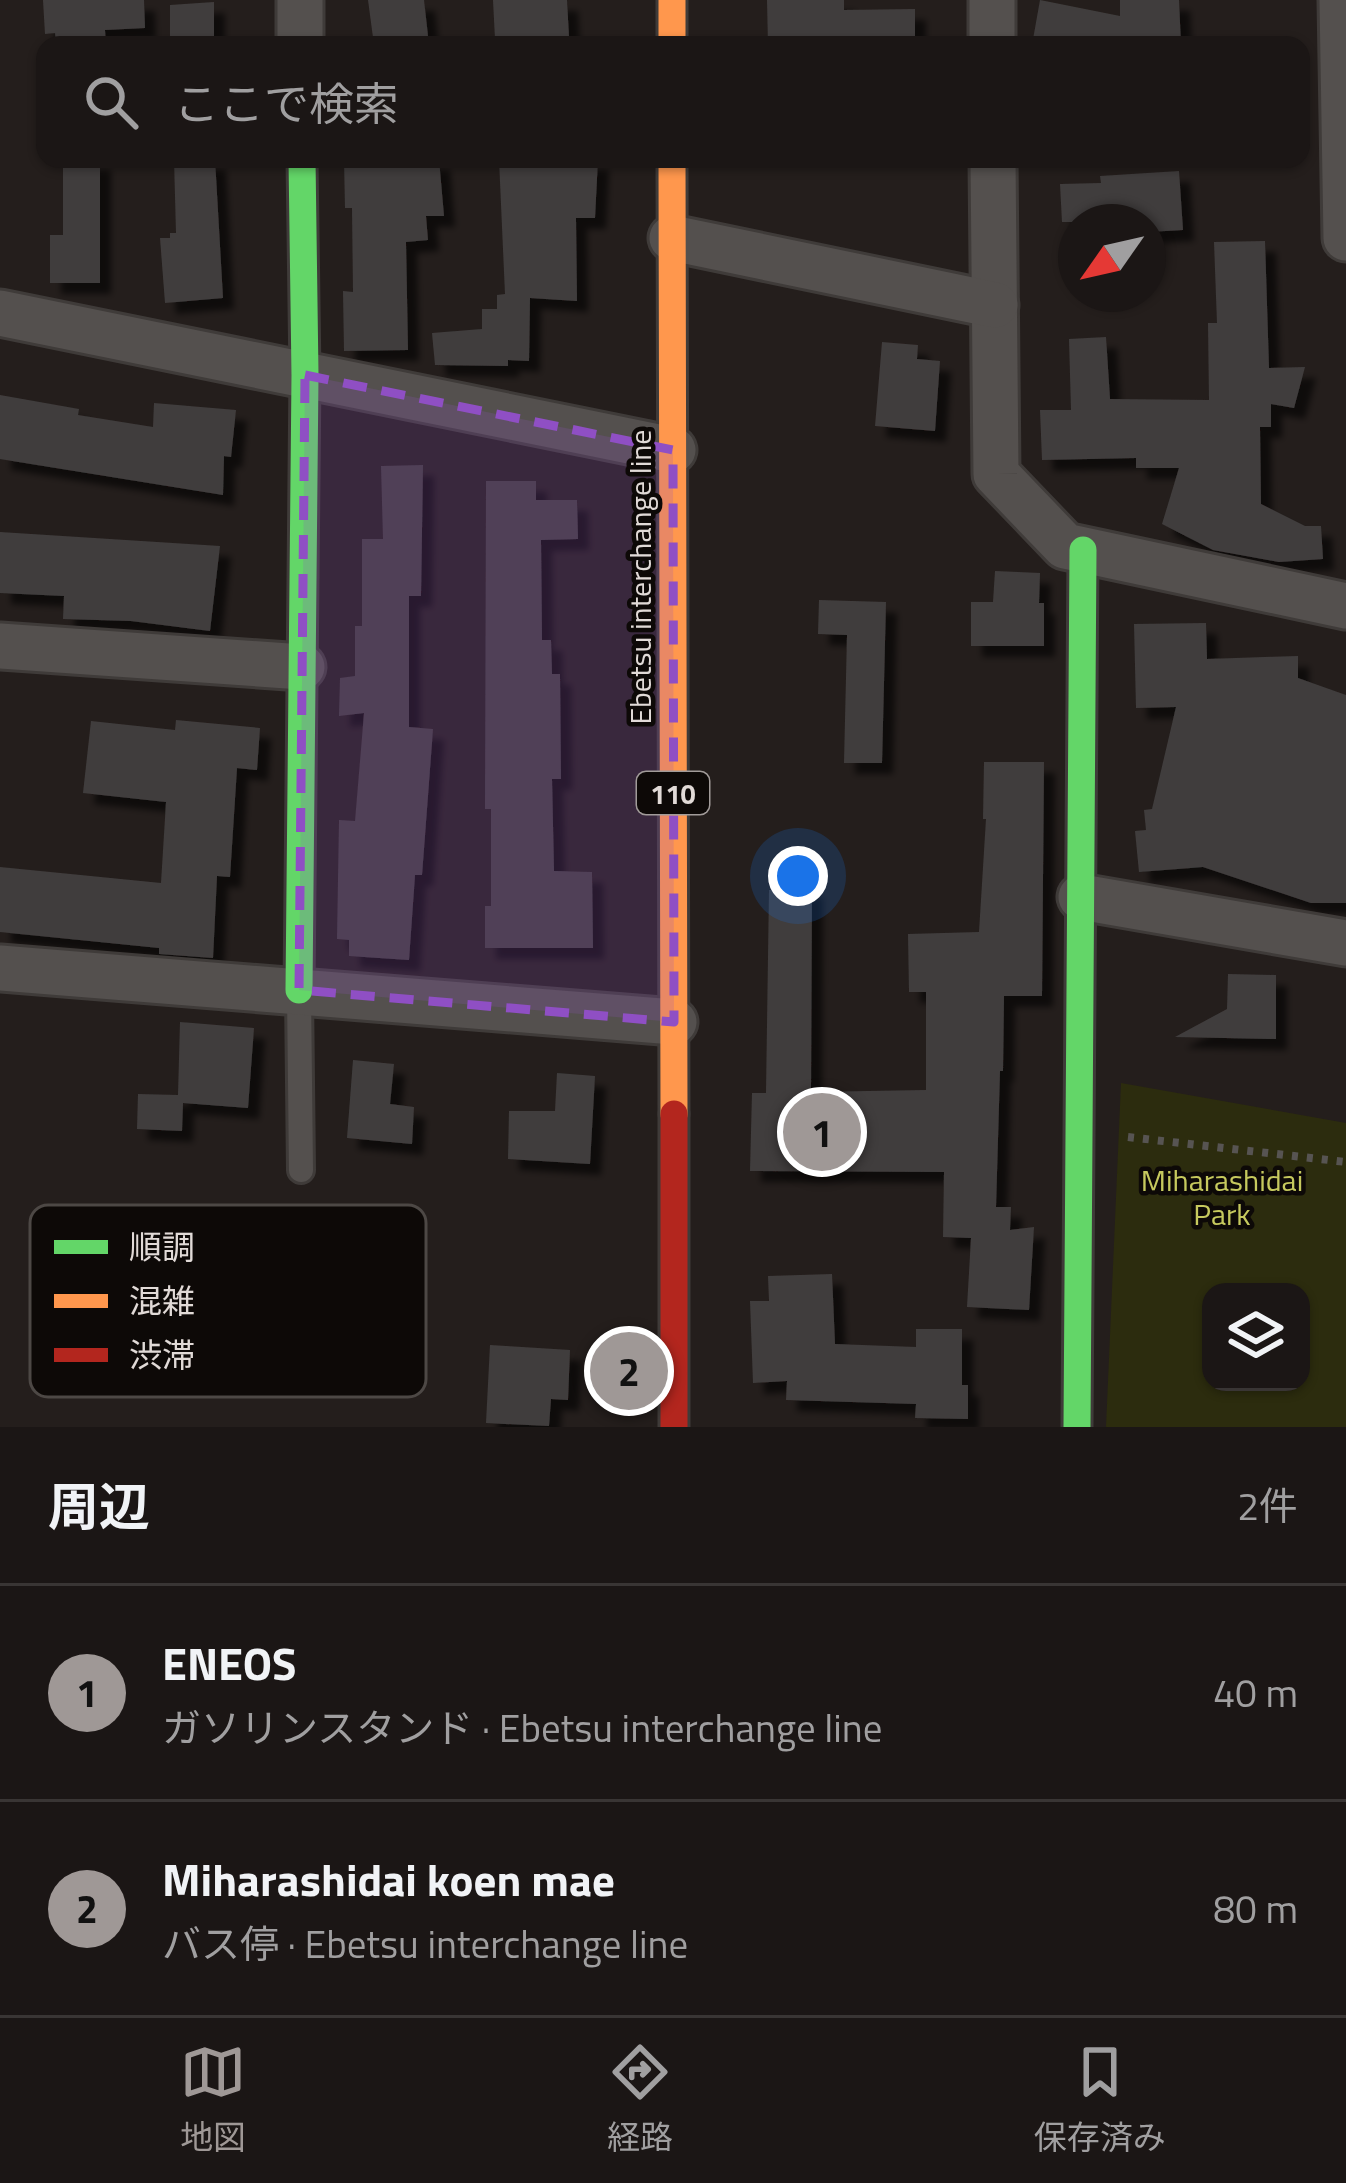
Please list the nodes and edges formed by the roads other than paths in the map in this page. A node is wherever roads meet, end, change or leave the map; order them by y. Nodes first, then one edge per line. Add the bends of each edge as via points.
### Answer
1 (300, 0) edge
2 (671, 0) edge
3 (992, 0) edge
4 (1343, 18) edge
5 (300, 36) edge
6 (672, 36) edge
7 (992, 36) edge
8 (302, 168) edge
9 (672, 168) edge
10 (993, 168) edge
11 (672, 238) junction
12 (1346, 238) edge
13 (994, 305) junction
14 (0, 313) edge
15 (305, 375) junction
16 (673, 450) junction
17 (1083, 550) junction
18 (1346, 606) edge
19 (0, 646) edge
20 (302, 667) junction
21 (1081, 896) junction
22 (1346, 943) edge
23 (0, 968) edge
24 (299, 990) junction
25 (674, 1022) junction
26 (301, 1170) dead end
27 (674, 1427) edge
28 (1077, 1427) edge

1 - 5 street
2 - 6 street
3 - 7 street
4 - 12 street
8 - 15 street
9 - 11 street, Ebetsu interchange line / 110
10 - 13 street
11 - 13 street
11 - 16 street, Ebetsu interchange line / 110
13 - 17 street via 996,474 1065,546
14 - 15 street
15 - 16 street
15 - 20 street
16 - 25 street, Ebetsu interchange line / 110
17 - 18 street
17 - 21 street
19 - 20 street
20 - 24 street
21 - 22 street
21 - 28 street
23 - 24 street
24 - 25 street
24 - 26 lane
25 - 27 street, Ebetsu interchange line / 110

